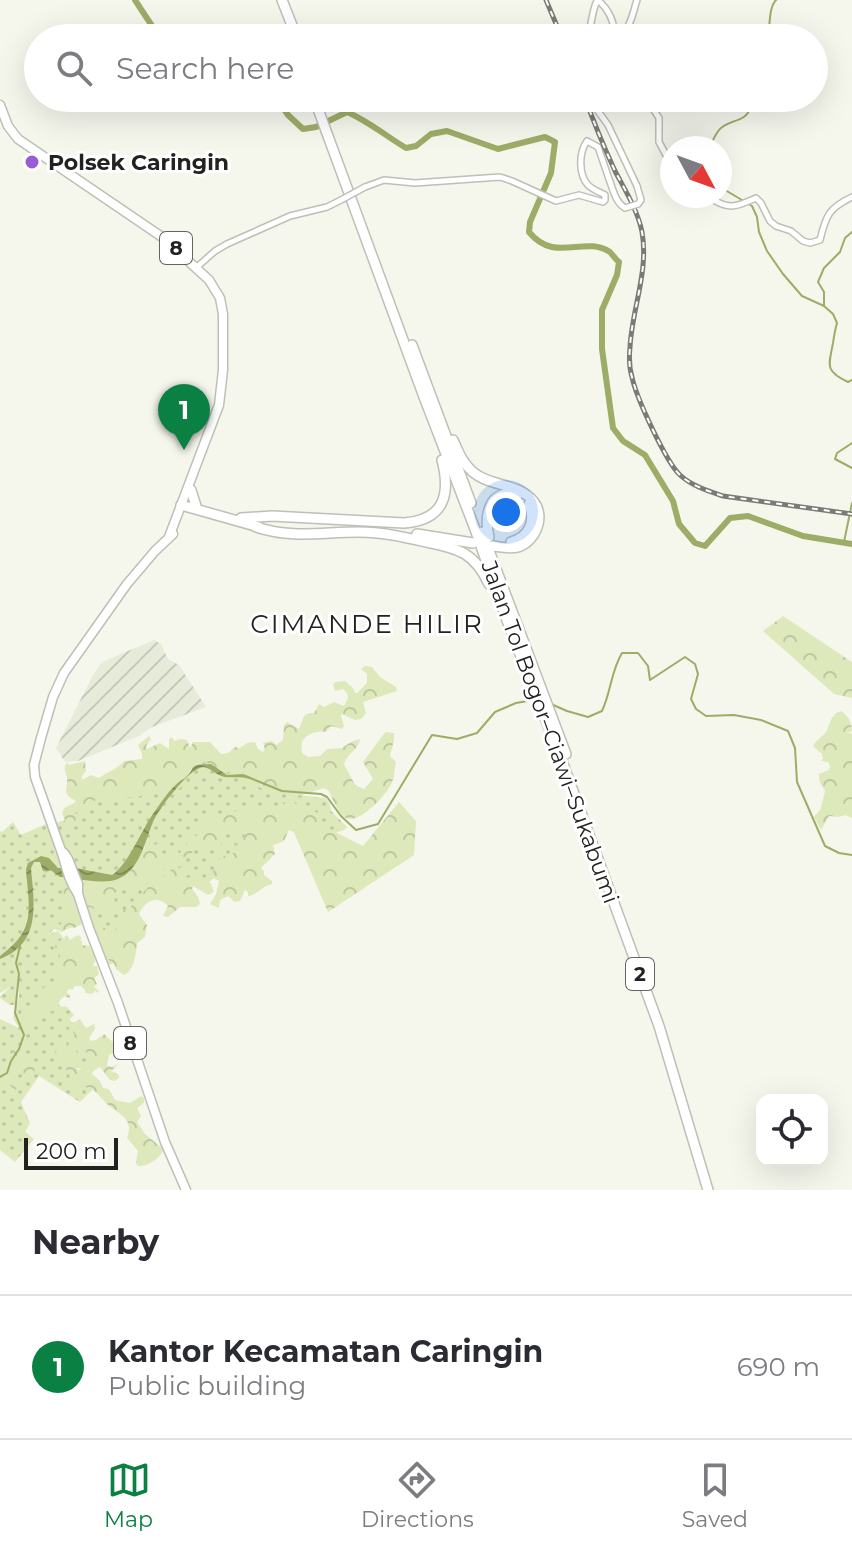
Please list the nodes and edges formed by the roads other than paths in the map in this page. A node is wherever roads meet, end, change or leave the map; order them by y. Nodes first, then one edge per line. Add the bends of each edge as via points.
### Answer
1 (279, 0) edge
2 (637, 0) edge
3 (288, 24) edge
4 (592, 24) edge
5 (613, 24) edge
6 (628, 24) edge
7 (0, 105) edge
8 (320, 112) edge
9 (325, 112) edge
10 (599, 112) edge
11 (655, 112) edge
12 (660, 145) edge
13 (347, 179) junction
14 (852, 197) edge
15 (732, 206) edge
16 (197, 267) junction
17 (426, 394) junction
18 (200, 457) junction
19 (191, 490) joint
20 (188, 505) junction
21 (182, 518) joint
22 (241, 518) junction
23 (256, 527) junction
24 (169, 537) junction
25 (495, 567) junction
26 (509, 626) junction
27 (531, 669) junction
28 (186, 1190) edge
29 (711, 1190) edge

1 - 3 highway
2 - 6 street
4 - 5 street via 598,1
7 - 16 highway, 8 via 21,141 162,237
8 - 13 highway, Jalan Tol Bogor–Ciawi–Sukabumi / 2
9 - 13 highway, Jalan Tol Bogor–Ciawi–Sukabumi / 2
10 - 16 street, bridge via 637,186 638,204 620,205 598,147 587,141 581,153 584,176 605,195 600,202 579,195 560,202 497,177 384,180 227,244
11 - 12 street
13 - 17 highway, Jalan Tol Bogor–Ciawi–Sukabumi / 2
14 - 15 street via 832,209 820,240 810,243 772,223 756,198
16 - 18 highway, 8 via 218,291 223,314 220,400
17 - 22 highway via 447,486 442,504 429,517 404,523
17 - 25 highway, Jalan Tol Bogor–Ciawi–Sukabumi / 2
17 - 25 highway via 468,467 485,480 523,492 537,507 538,527 526,543 509,548 493,544 514,542 528,532 532,509 511,493 491,504 487,531
17 - 26 highway, Jalan Tol Bogor–Ciawi–Sukabumi / 2
18 - 19 highway, 8
18 - 20 highway, 8
19 - 20 highway
20 - 21 highway
20 - 22 highway
20 - 23 highway
20 - 24 highway, 8
21 - 24 highway, 8
22 - 23 highway via 400,527 472,540 399,531
23 - 26 highway via 292,535 381,533 459,550 482,569
24 - 28 highway, 8 via 66,669 34,770
25 - 27 highway, Jalan Tol Bogor–Ciawi–Sukabumi / 2
26 - 27 highway, Jalan Tol Bogor–Ciawi–Sukabumi / 2
27 - 29 highway, Jalan Tol Bogor–Ciawi–Sukabumi / 2 via 659,1026

